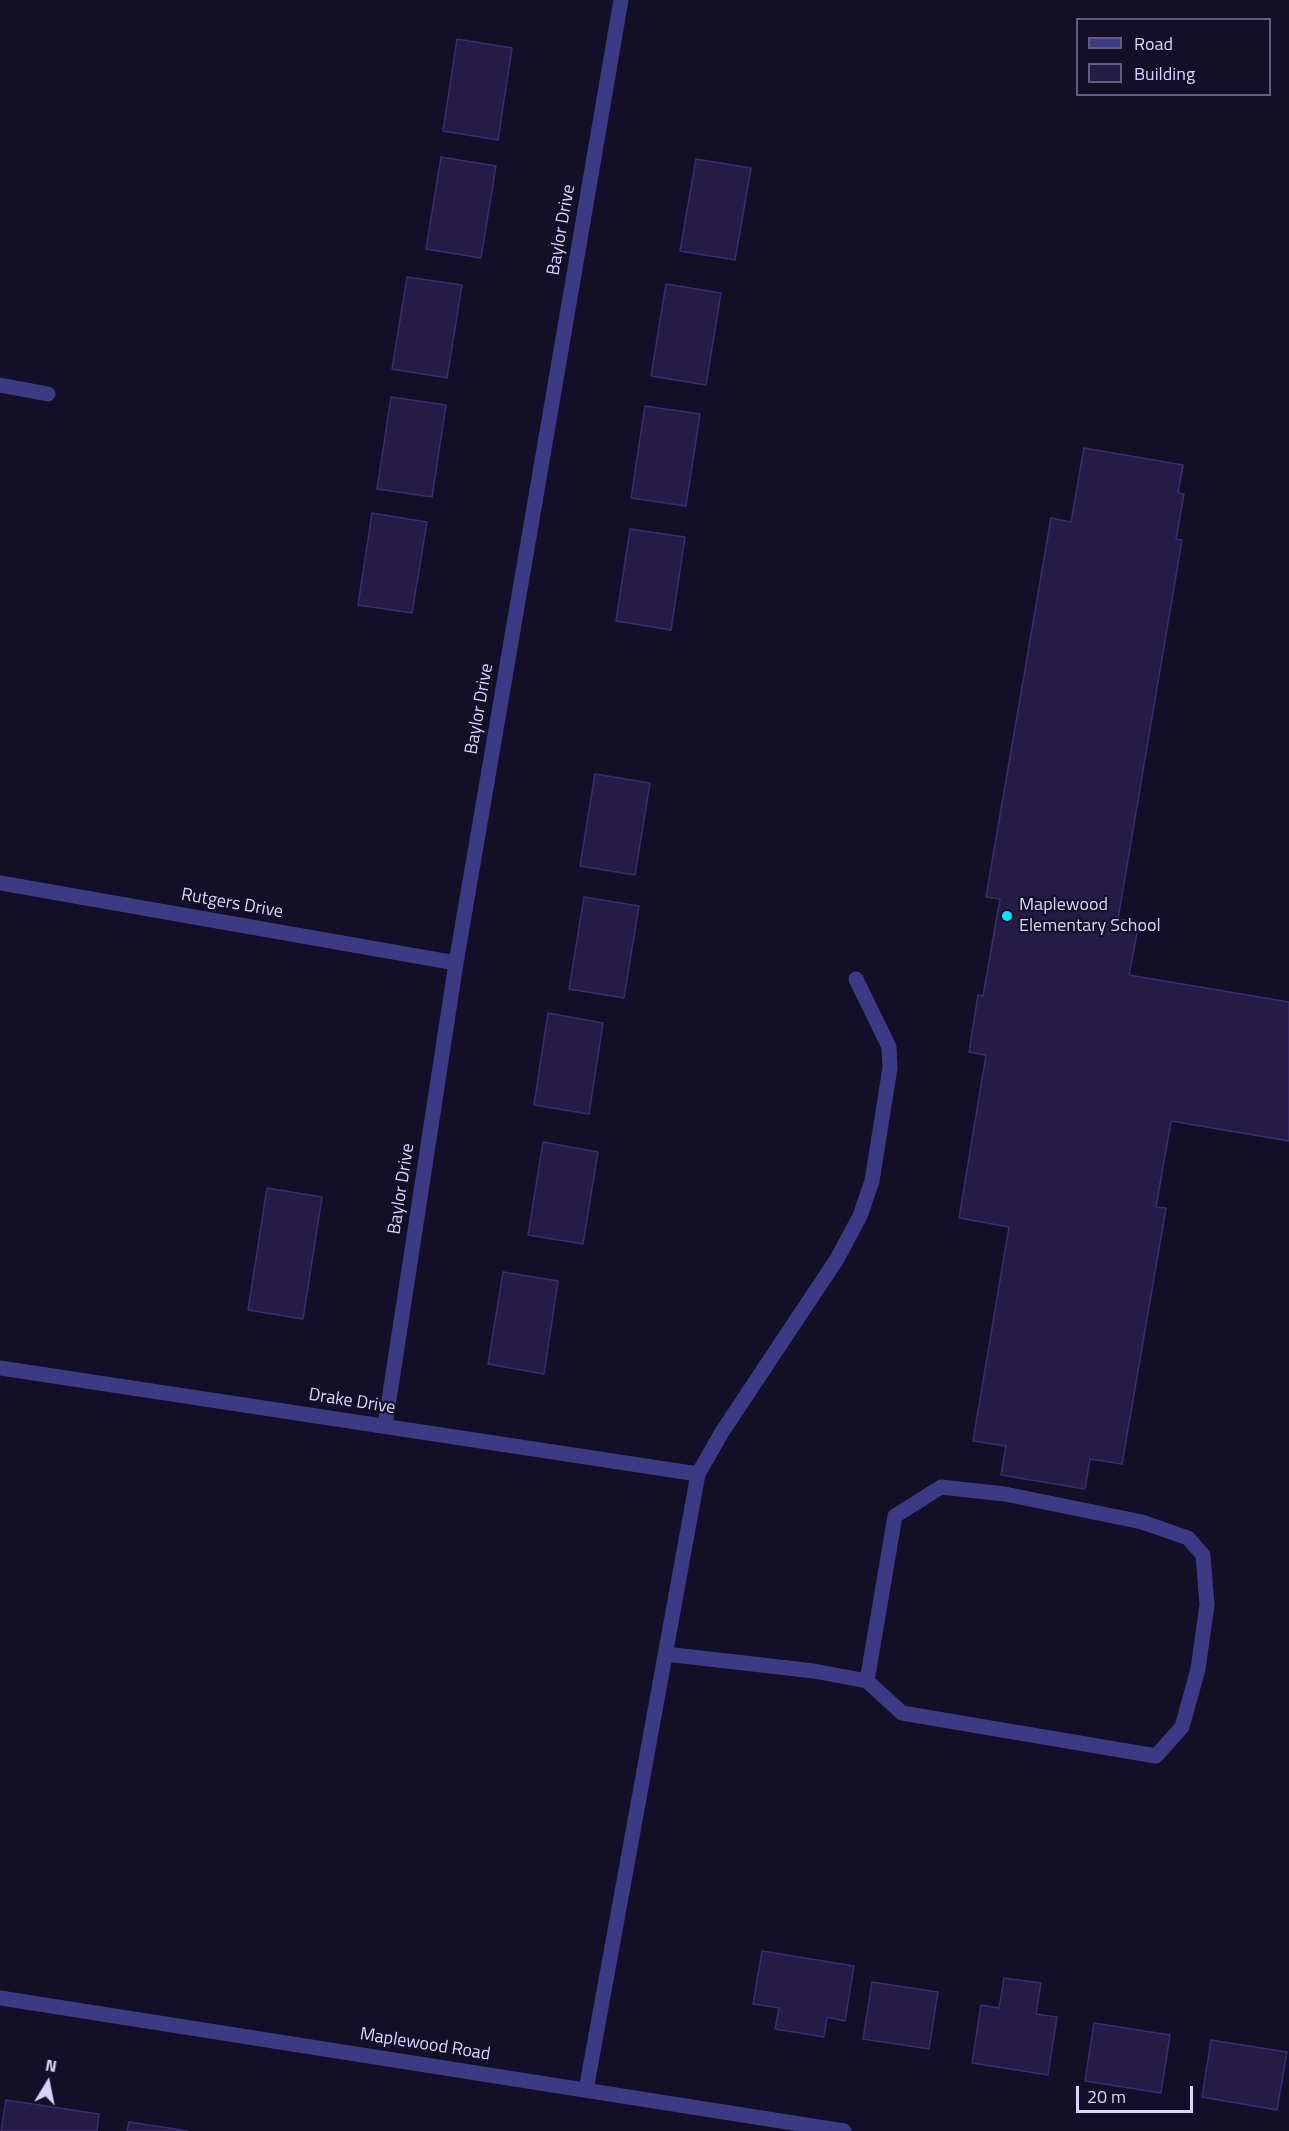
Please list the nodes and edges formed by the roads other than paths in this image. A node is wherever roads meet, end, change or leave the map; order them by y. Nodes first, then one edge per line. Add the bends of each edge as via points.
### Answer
1 (621, 0) edge
2 (0, 385) edge
3 (48, 394) dead end
4 (0, 883) edge
5 (456, 963) junction
6 (856, 979) dead end
7 (0, 1368) edge
8 (385, 1426) junction
9 (698, 1474) junction
10 (665, 1654) junction
11 (867, 1681) junction
12 (0, 1998) edge
13 (586, 2090) junction
14 (844, 2131) edge

1 - 5 street, Baylor Drive
2 - 3 street
4 - 5 street, Rutgers Drive
5 - 8 street, Baylor Drive
6 - 9 street via 889,1047 890,1068 872,1181 860,1216 837,1259
7 - 8 street, Drake Drive
8 - 9 street, Drake Drive
9 - 10 street
10 - 11 street
10 - 13 street
11 - 11 street via 902,1713 1156,1756 1182,1727 1198,1669 1207,1605 1203,1555 1188,1538 1142,1522 1005,1494 941,1487 895,1516
12 - 13 street, Maplewood Road
13 - 14 street, Maplewood Road

